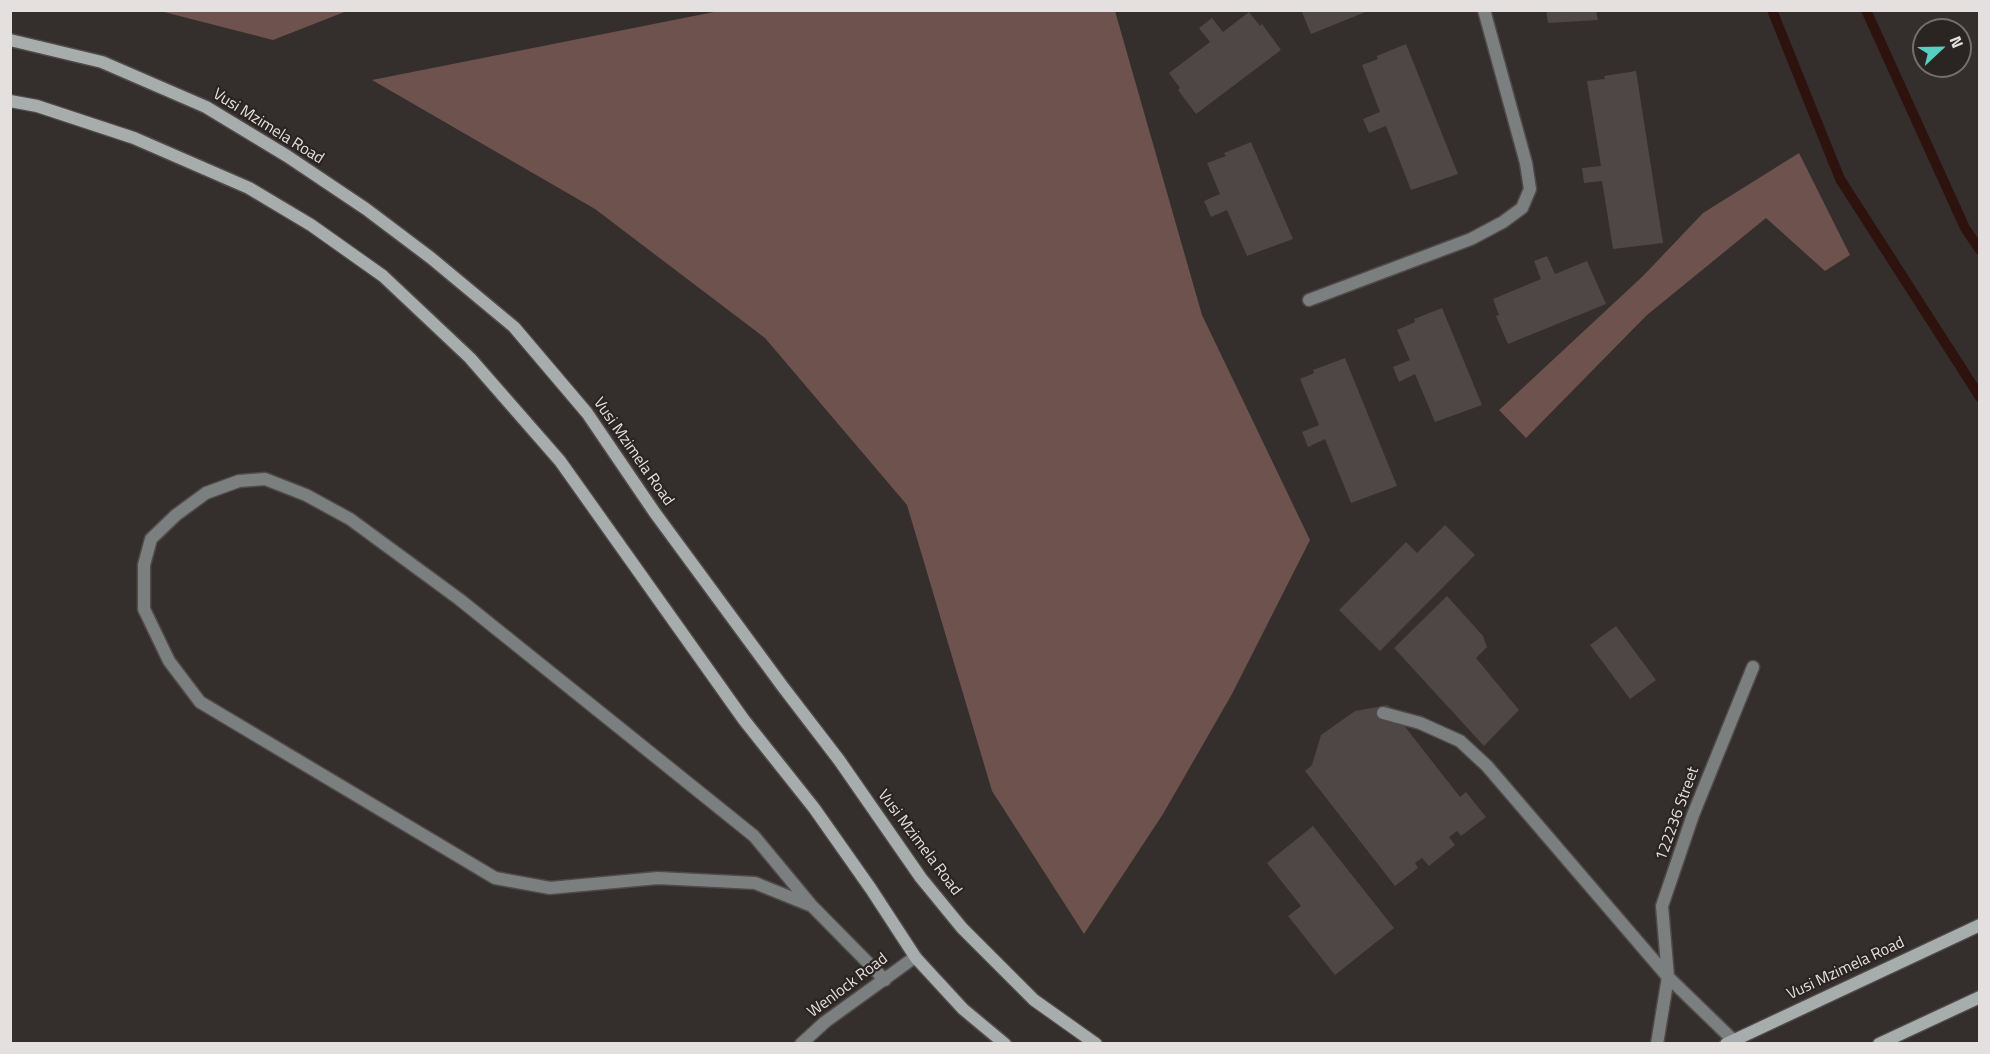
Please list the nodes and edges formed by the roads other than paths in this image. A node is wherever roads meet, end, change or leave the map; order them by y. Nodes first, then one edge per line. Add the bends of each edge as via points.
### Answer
1 (1484, 10) edge
2 (10, 40) edge
3 (10, 101) edge
4 (1309, 300) dead end
5 (1753, 667) dead end
6 (1383, 713) dead end
7 (812, 906) junction
8 (1980, 925) edge
9 (916, 958) junction
10 (1668, 977) junction
11 (885, 980) junction
12 (1980, 997) edge
13 (1730, 1042) edge
14 (801, 1044) edge
15 (1005, 1044) edge
16 (1096, 1044) edge
17 (1657, 1044) edge
18 (1879, 1044) edge

1 - 4 street via 1526,163 1530,189 1522,208 1471,238
2 - 16 main road, Vusi Mzimela Road via 102,62 206,107 366,209 514,327 587,413 655,513 921,878 963,928 1034,1000
3 - 9 main road via 134,138 249,188 311,225 383,276 462,350 560,461 744,720 814,808
5 - 10 street, 122236 Street via 1693,815 1662,906
6 - 10 street via 1420,723 1460,741 1487,766
7 - 7 street via 754,836 459,599 350,519 265,479 239,481 206,493 151,539 144,565 144,609 170,661 200,702 495,878 550,888 658,878 755,883
7 - 11 street
8 - 13 main road, Vusi Mzimela Road
9 - 11 street, Wenlock Road
9 - 15 main road via 963,1009
10 - 13 street
10 - 17 street, 122236 Street
11 - 14 street, Wenlock Road
12 - 18 main road

